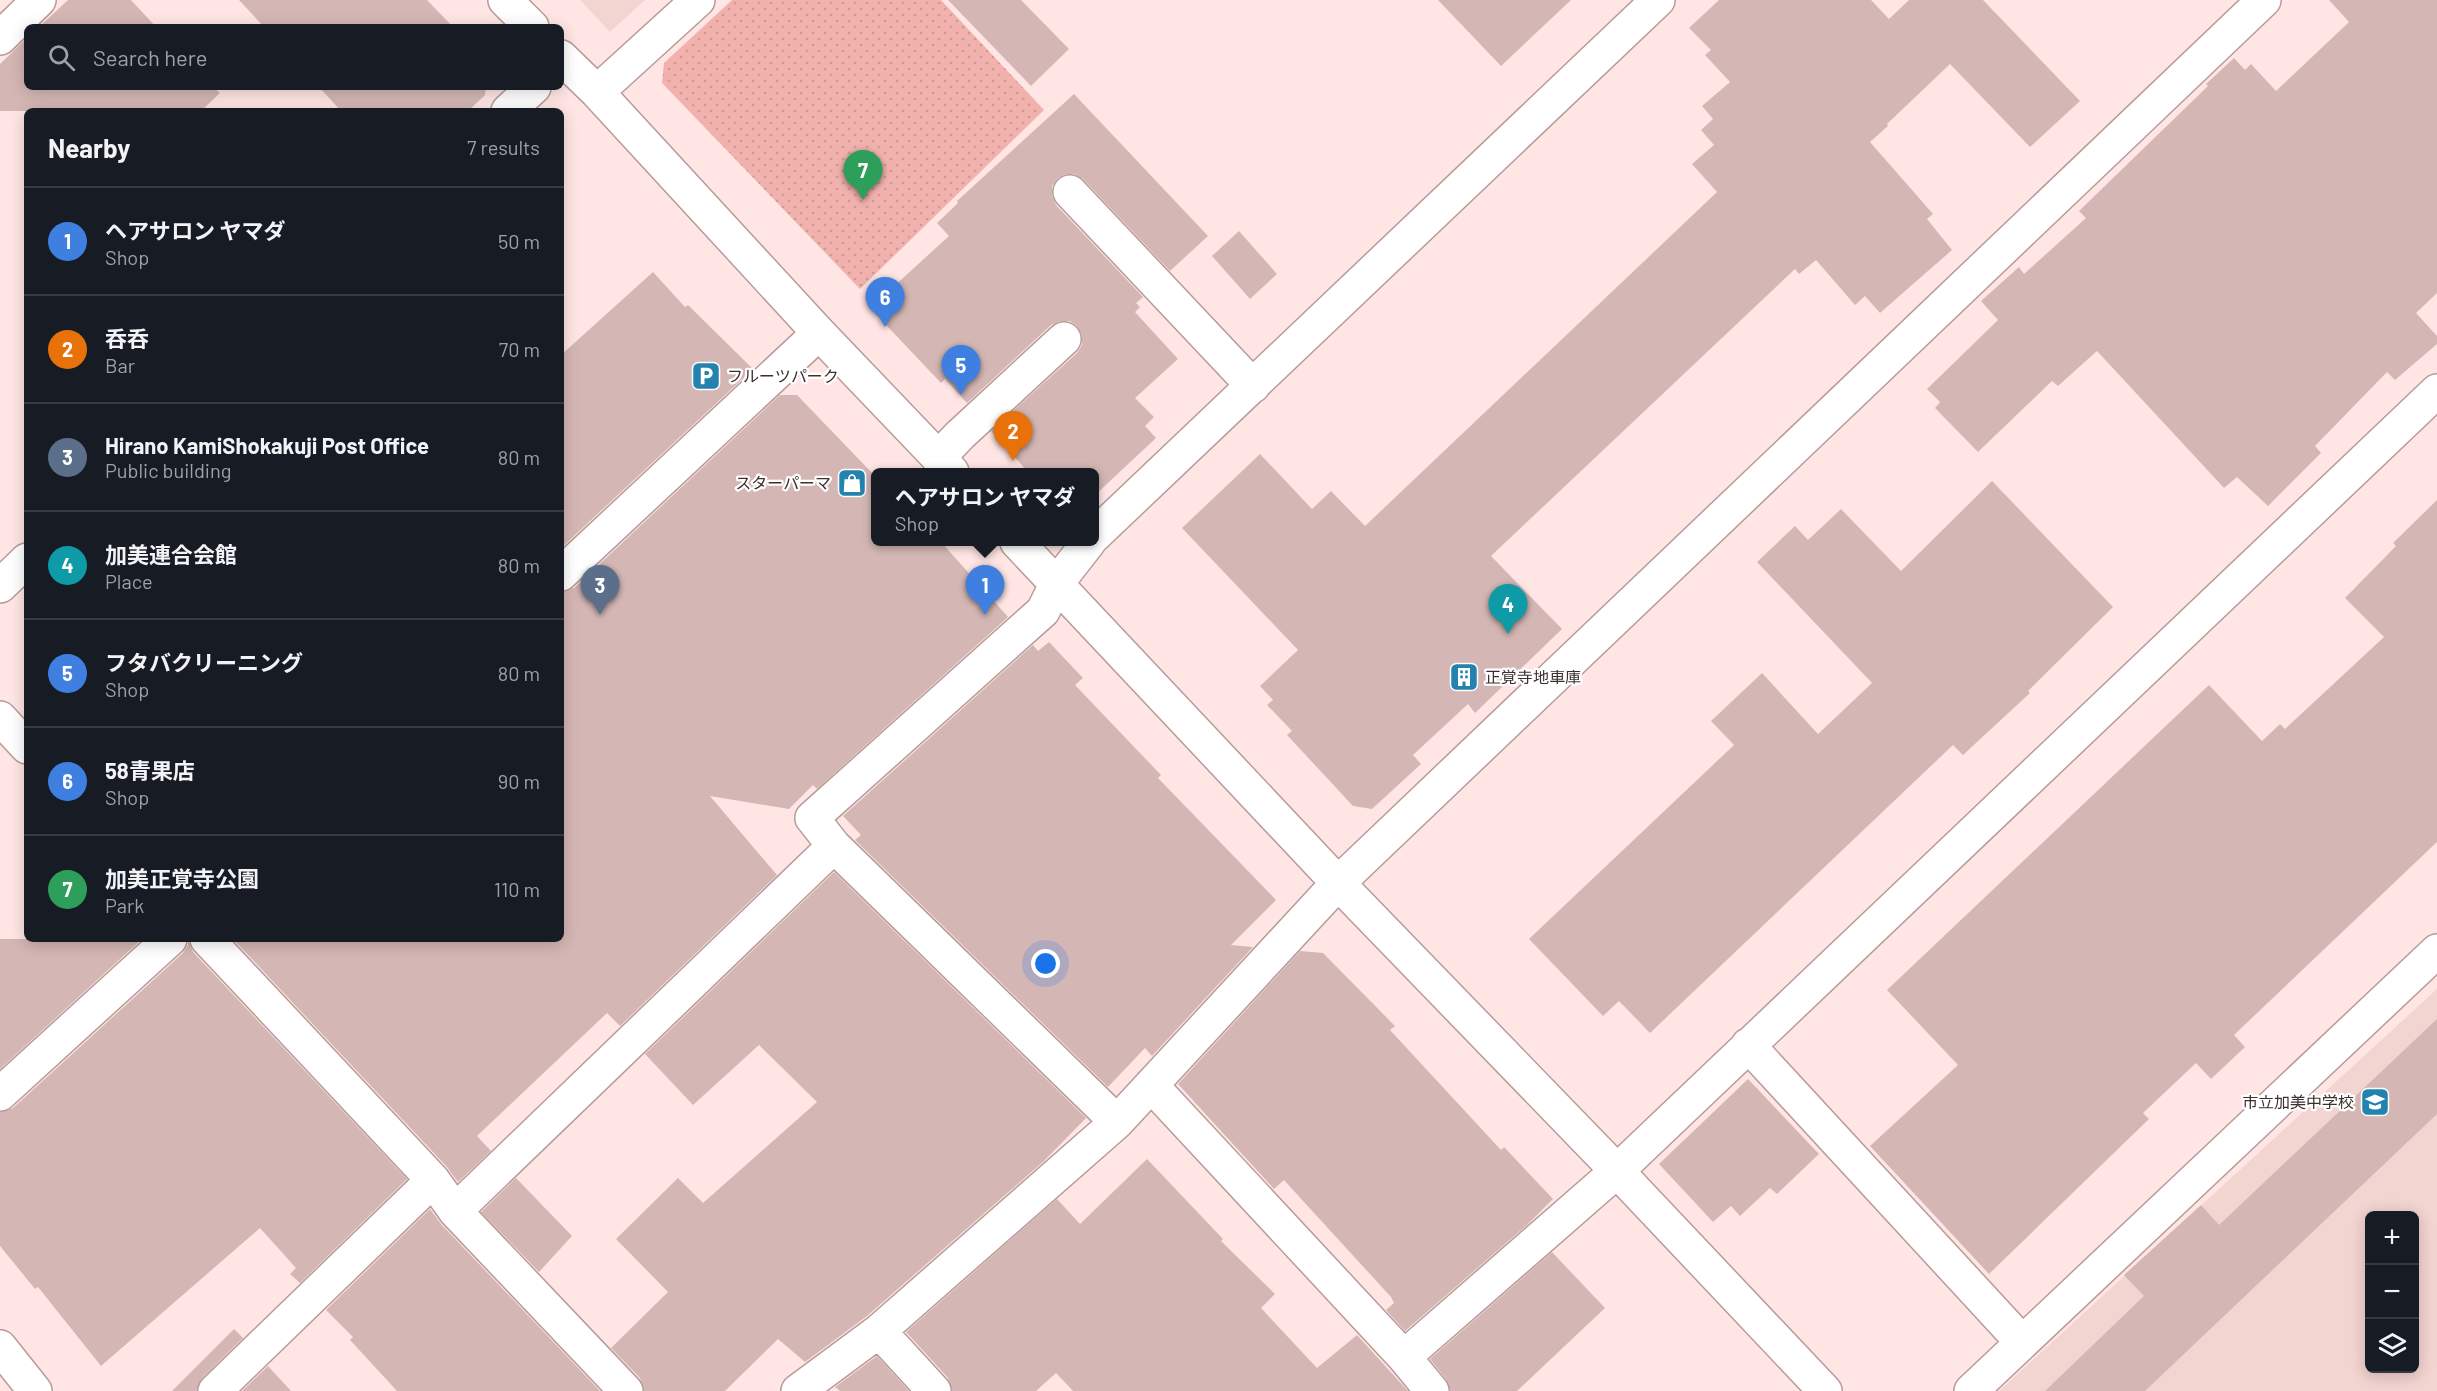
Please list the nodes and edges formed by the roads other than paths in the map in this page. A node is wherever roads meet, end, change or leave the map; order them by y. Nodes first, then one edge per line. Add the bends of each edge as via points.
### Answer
1 (39, 0) edge
2 (505, 0) edge
3 (698, 0) edge
4 (1658, 0) edge
5 (2264, 0) edge
6 (529, 24) edge
7 (0, 38) edge
8 (564, 62) edge
9 (531, 90) edge
10 (597, 92) junction
11 (511, 108) edge
12 (1070, 192) dead end
13 (819, 333) junction
14 (1064, 339) dead end
15 (1252, 386) junction
16 (2437, 391) edge
17 (945, 465) edge
18 (1099, 532) edge
19 (1021, 546) edge
20 (1086, 546) edge
21 (24, 563) edge
22 (564, 571) edge
23 (1057, 583) junction
24 (0, 586) edge
25 (0, 718) edge
26 (24, 744) edge
27 (834, 846) junction
28 (1338, 883) junction
29 (167, 942) edge
30 (210, 942) edge
31 (2437, 951) edge
32 (1748, 1045) junction
33 (1151, 1085) junction
34 (0, 1094) edge
35 (1117, 1122) junction
36 (1617, 1171) junction
37 (433, 1180) junction
38 (455, 1211) junction
39 (879, 1330) junction
40 (2022, 1342) junction
41 (0, 1347) edge
42 (1404, 1357) junction
43 (35, 1391) edge
44 (215, 1391) edge
45 (626, 1391) edge
46 (798, 1391) edge
47 (934, 1391) edge
48 (1432, 1391) edge
49 (1825, 1391) edge
50 (1971, 1391) edge

1 - 7 street
2 - 6 street
3 - 10 street
4 - 15 street
5 - 28 street
8 - 10 street
9 - 11 street
10 - 13 street
12 - 15 street
13 - 17 street
13 - 22 street
14 - 17 street via 960,435
15 - 18 street
16 - 32 street
19 - 23 street
20 - 23 street
21 - 24 street
23 - 27 street via 1043,611 812,818
23 - 28 street
25 - 26 street
27 - 35 street
27 - 38 street
28 - 33 street
28 - 36 street
29 - 34 street
30 - 37 street
31 - 40 street
32 - 36 street
32 - 40 street
33 - 35 street
33 - 42 street
35 - 39 street
36 - 42 street
36 - 49 street
37 - 38 street
37 - 44 street
38 - 45 street
39 - 46 street
39 - 47 street
40 - 50 street
41 - 43 street
42 - 48 street

